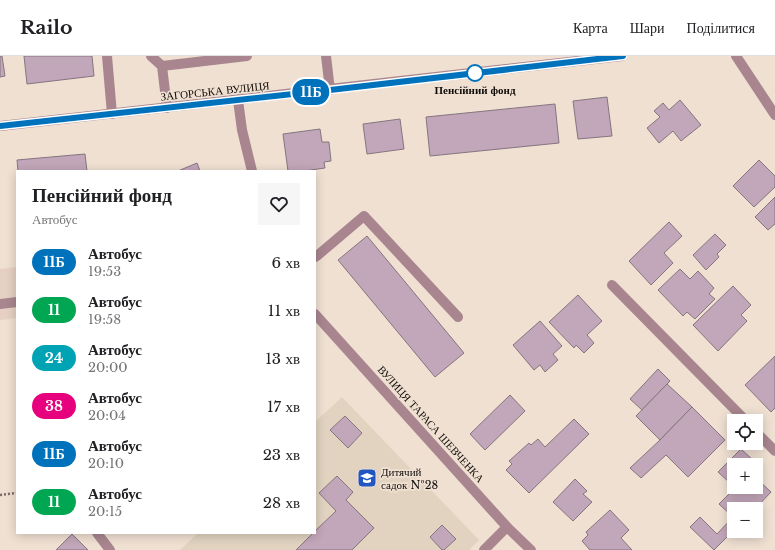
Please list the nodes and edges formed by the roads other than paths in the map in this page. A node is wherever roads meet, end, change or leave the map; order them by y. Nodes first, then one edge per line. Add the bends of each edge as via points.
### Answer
1 (107, 56) edge
2 (152, 56) edge
3 (247, 56) edge
4 (326, 56) edge
5 (622, 56) edge
6 (736, 56) edge
7 (162, 66) junction
8 (330, 90) junction
9 (238, 100) junction
10 (167, 108) junction
11 (112, 114) junction
12 (775, 115) edge
13 (0, 126) edge
14 (252, 170) edge
15 (316, 256) edge
16 (612, 285) dead end
17 (16, 302) edge
18 (0, 304) edge
19 (316, 315) edge
20 (458, 317) dead end
21 (739, 414) edge
22 (763, 439) edge
23 (775, 451) edge
24 (507, 526) junction
25 (98, 534) edge
26 (110, 550) edge
27 (484, 550) edge
28 (531, 550) edge

1 - 11 street
2 - 7 street
3 - 7 street
4 - 8 street
5 - 8 street, ЗАГОРСЬКА ВУЛИЦЯ
6 - 12 street
7 - 10 street
8 - 9 street, ЗАГОРСЬКА ВУЛИЦЯ
9 - 10 street, ЗАГОРСЬКА ВУЛИЦЯ
9 - 14 street
10 - 11 street, ЗАГОРСЬКА ВУЛИЦЯ
11 - 13 street, ЗАГОРСЬКА ВУЛИЦЯ
15 - 20 street via 364,216
16 - 21 street
17 - 18 street
19 - 24 street, ВУЛИЦЯ ТАРАСА ШЕВЧЕНКА
22 - 23 street
24 - 27 street
24 - 28 street, ВУЛИЦЯ ТАРАСА ШЕВЧЕНКА
25 - 26 street

